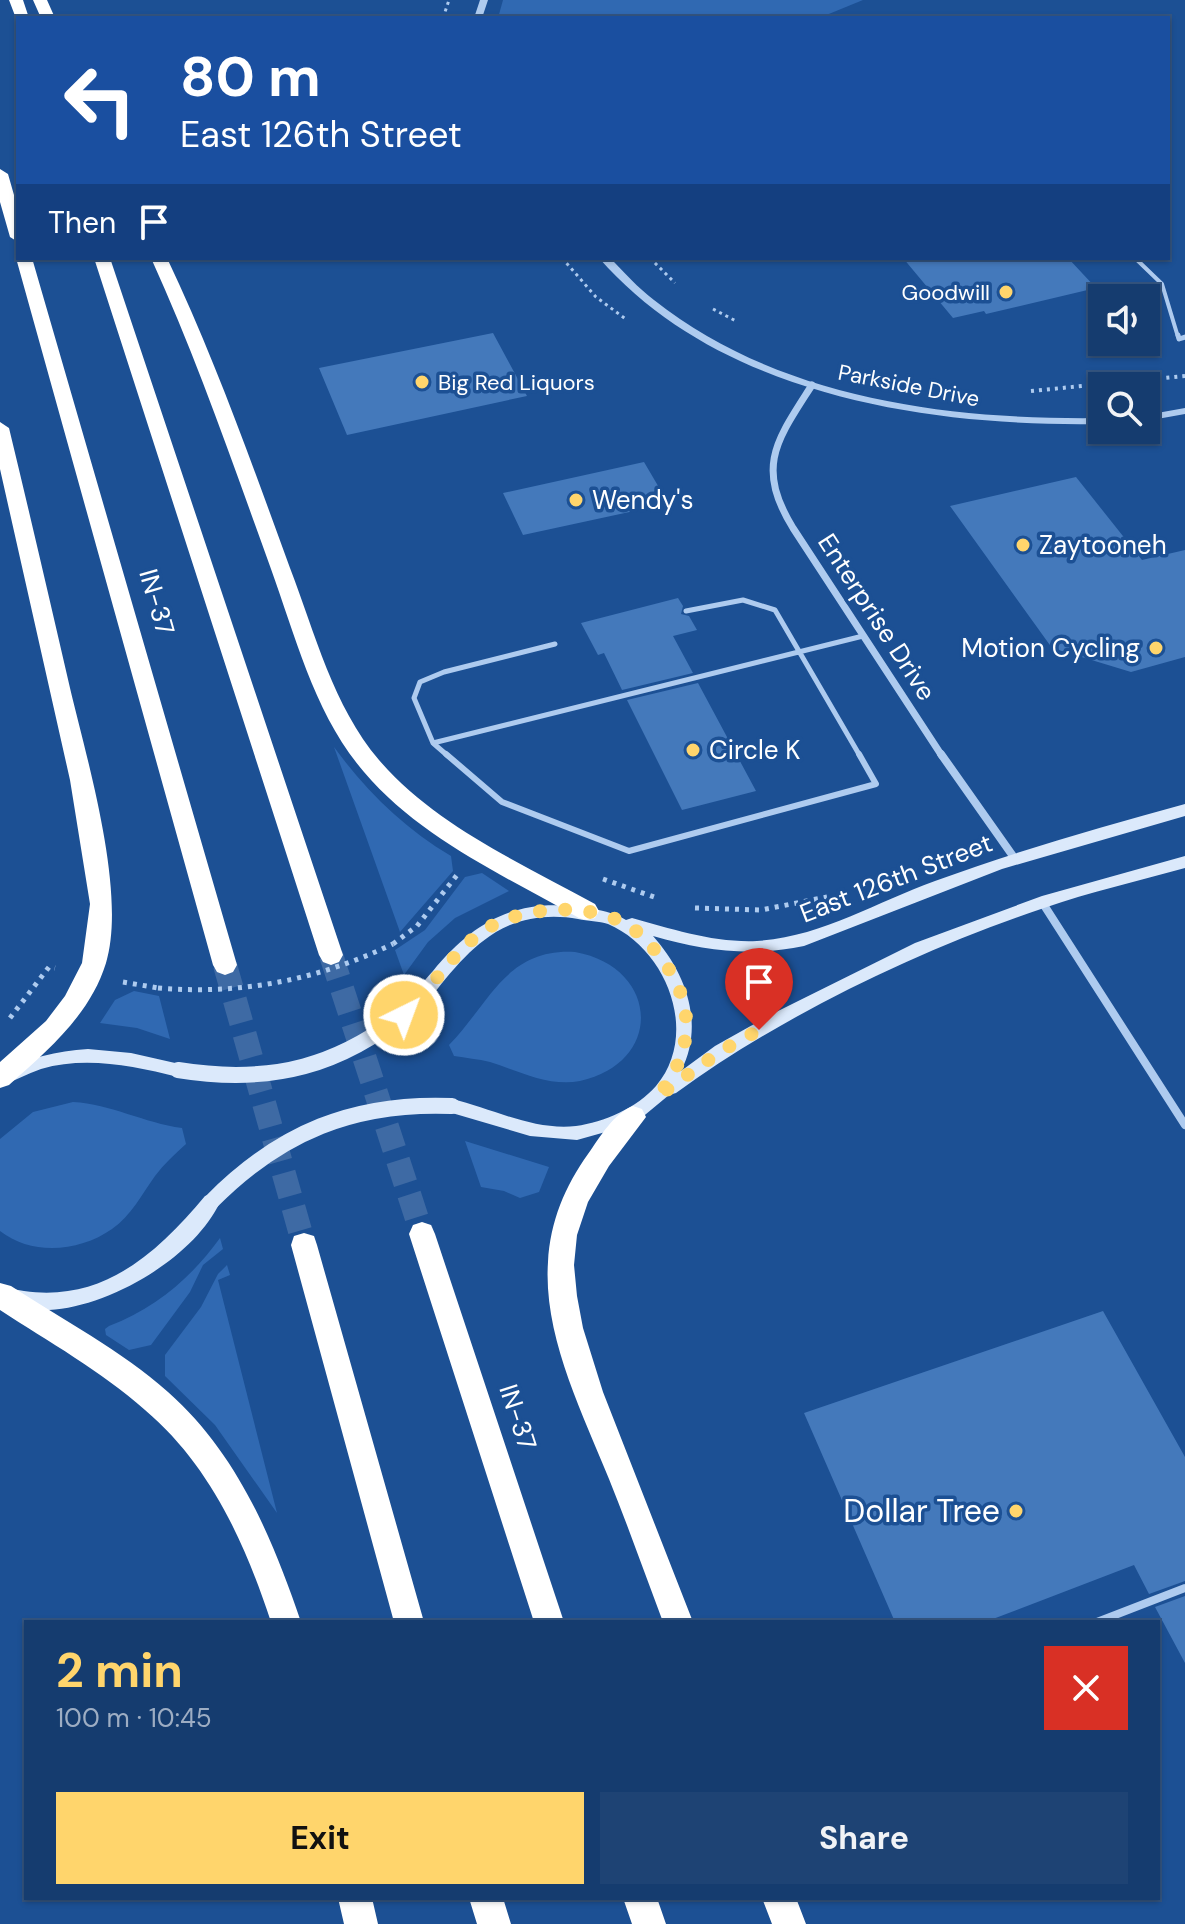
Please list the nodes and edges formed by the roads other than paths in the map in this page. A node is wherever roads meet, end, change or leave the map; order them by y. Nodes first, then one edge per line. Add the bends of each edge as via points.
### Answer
1 (0, 174) edge
2 (16, 230) edge
3 (25, 260) edge
4 (103, 260) edge
5 (160, 260) edge
6 (606, 260) edge
7 (1137, 260) edge
8 (1182, 338) edge
9 (812, 385) junction
10 (1185, 411) edge
11 (1160, 415) edge
12 (1088, 422) edge
13 (0, 428) edge
14 (686, 611) dead end
15 (863, 636) junction
16 (555, 644) dead end
17 (798, 652) junction
18 (433, 743) junction
19 (1185, 810) edge
20 (1015, 859) junction
21 (1185, 862) edge
22 (1042, 902) junction
23 (587, 911) junction
24 (622, 921) junction
25 (331, 955) tunnel mouth
26 (225, 965) tunnel mouth
27 (0, 1078) edge
28 (657, 1097) junction
29 (633, 1117) junction
30 (1185, 1125) edge
31 (422, 1234) tunnel mouth
32 (304, 1245) tunnel mouth
33 (1, 1295) edge
34 (1185, 1588) edge
35 (285, 1620) edge
36 (408, 1620) edge
37 (548, 1620) edge
38 (677, 1620) edge
39 (1102, 1620) edge
40 (355, 1900) edge
41 (487, 1900) edge
42 (641, 1900) edge
43 (780, 1900) edge
44 (361, 1924) edge
45 (494, 1924) edge
46 (649, 1924) edge
47 (789, 1924) edge

1 - 2 highway
3 - 26 highway, IN-37
4 - 25 highway, IN-37
5 - 23 highway via 194,333 338,719 397,791 451,834
6 - 9 street, Parkside Drive via 629,288 678,323 752,362
7 - 8 lane via 1162,284
9 - 12 street, Parkside Drive via 853,398 965,418
9 - 15 street, Enterprise Drive via 781,434 772,461 773,487
10 - 11 street
13 - 27 highway via 81,780 102,904 94,963 74,1003 55,1028
14 - 17 lane via 737,599 761,600 775,610
15 - 17 lane
15 - 20 street, Enterprise Drive
16 - 18 lane via 420,682 414,698
17 - 18 lane
17 - 18 lane via 876,784 629,851 502,802
19 - 20 main road, East 126th Street
20 - 24 main road, East 126th Street via 933,887 839,929 771,946 707,944
21 - 22 main road
22 - 28 main road via 921,948 816,999 721,1051
22 - 30 street
23 - 24 main road, East 126th Street
23 - 27 main road, East 126th Street, bridge via 524,914 492,926 453,959 415,1005 384,1029 304,1065 241,1077 120,1056 65,1056
24 - 28 main road via 663,959 685,1006 680,1061
28 - 29 main road
29 - 33 main road, bridge via 590,1131 556,1133 452,1106 419,1104 317,1127 257,1158 165,1253 137,1272 101,1290 38,1304
29 - 38 highway via 597,1158 573,1204 562,1251 563,1293 585,1379
31 - 37 highway, IN-37
32 - 36 highway
33 - 35 highway via 131,1381 179,1423 246,1516
34 - 39 lane
40 - 44 highway
41 - 45 highway
42 - 46 highway
43 - 47 highway

